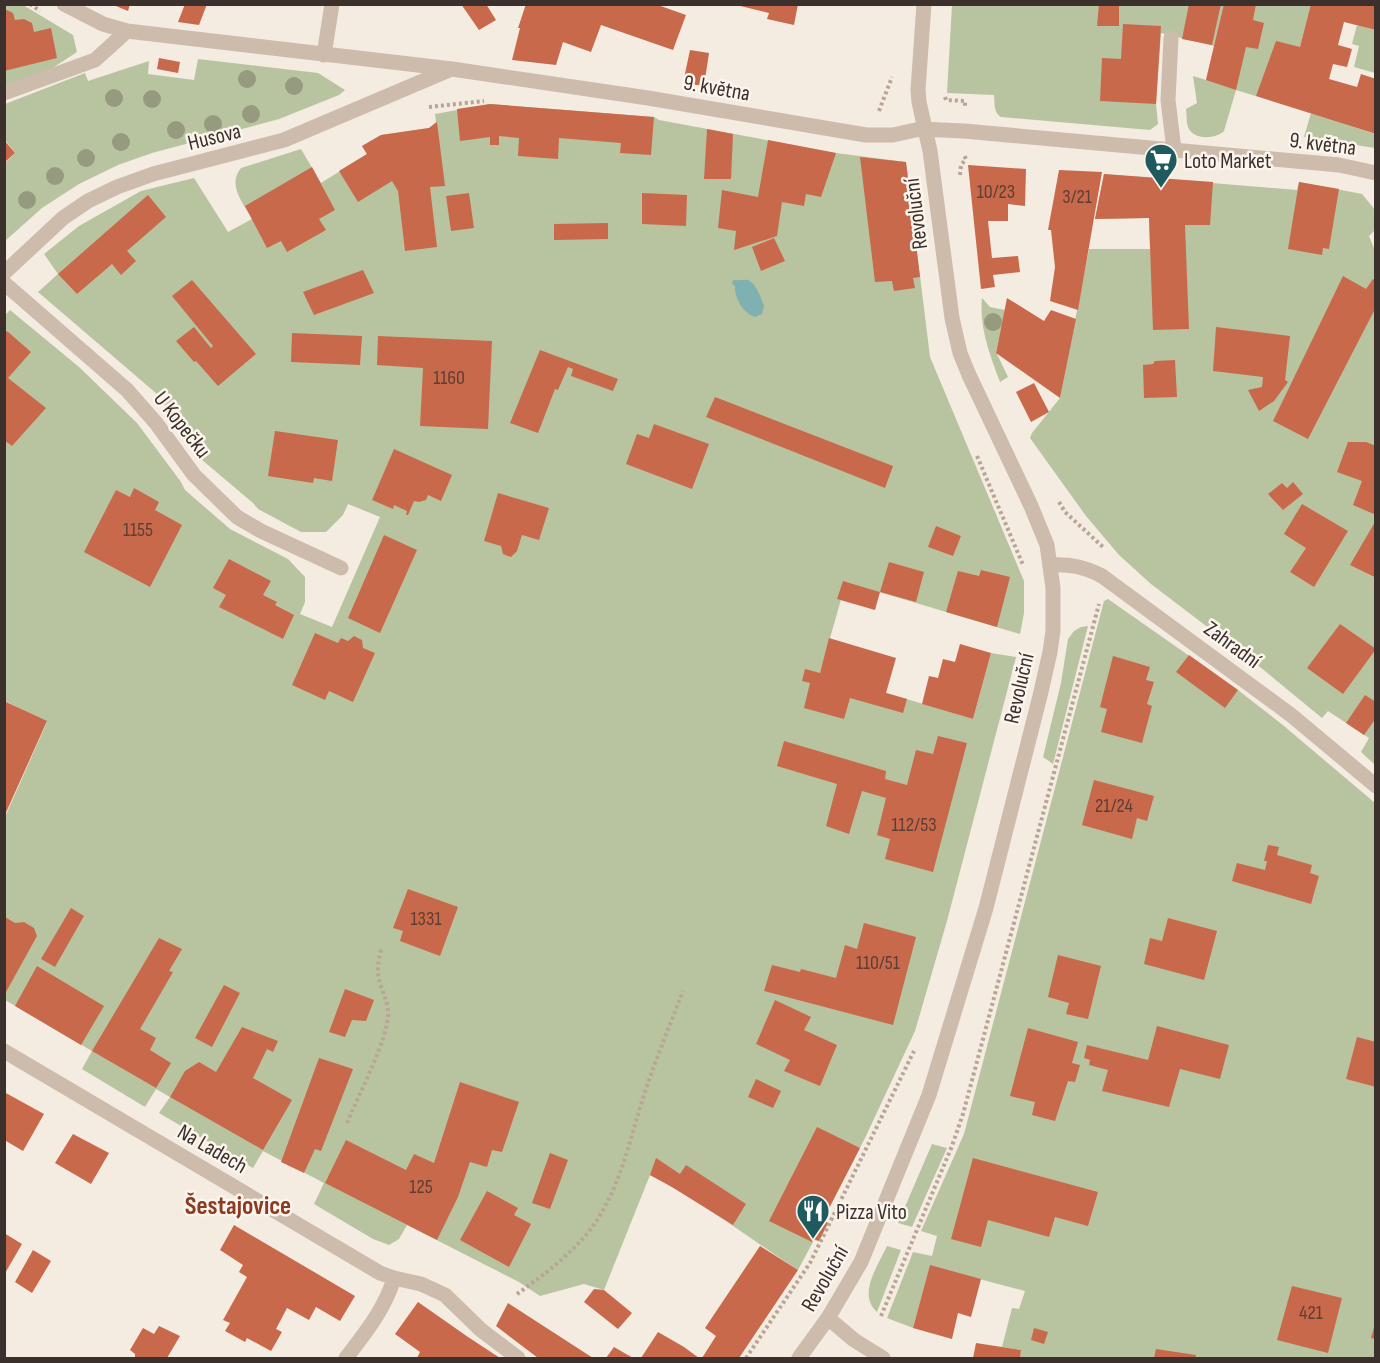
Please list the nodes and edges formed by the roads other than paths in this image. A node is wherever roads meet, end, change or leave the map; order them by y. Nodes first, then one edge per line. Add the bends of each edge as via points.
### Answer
1 (64, 4) edge
2 (332, 4) edge
3 (924, 4) edge
4 (127, 31) junction
5 (1171, 38) dead end
6 (324, 55) junction
7 (452, 69) junction
8 (4, 93) edge
9 (925, 129) junction
10 (1174, 150) junction
11 (1373, 174) edge
12 (4, 273) edge
13 (4, 283) edge
14 (1051, 565) junction
15 (341, 568) dead end
16 (1376, 786) edge
17 (4, 1052) edge
18 (394, 1278) junction
19 (828, 1318) junction
20 (346, 1359) edge
21 (518, 1359) edge
22 (799, 1359) edge
23 (883, 1359) edge

1 - 4 street, 9. května via 103,24
2 - 6 street
3 - 9 street, Revoluční via 918,90
4 - 6 street, 9. května
4 - 8 street via 95,60
5 - 10 street via 1168,100
6 - 7 street, 9. května
7 - 9 street, 9. května via 866,135
7 - 12 street, Husova via 284,140 117,187 63,218
9 - 10 street, 9. května
9 - 14 street, Revoluční via 948,295 960,352 1039,523
10 - 11 street, 9. května via 1339,165
13 - 15 street, U Kopečku via 127,390 194,475 237,517
14 - 16 street, Zahradní via 1079,566 1102,576 1291,715
14 - 19 street, Revoluční via 1053,631 1046,671 965,980 929,1095 889,1195 861,1262
17 - 18 street, Na Ladech
18 - 20 street via 379,1313
18 - 21 street, Na Ladech via 445,1295
19 - 22 street, Revoluční
19 - 23 street

